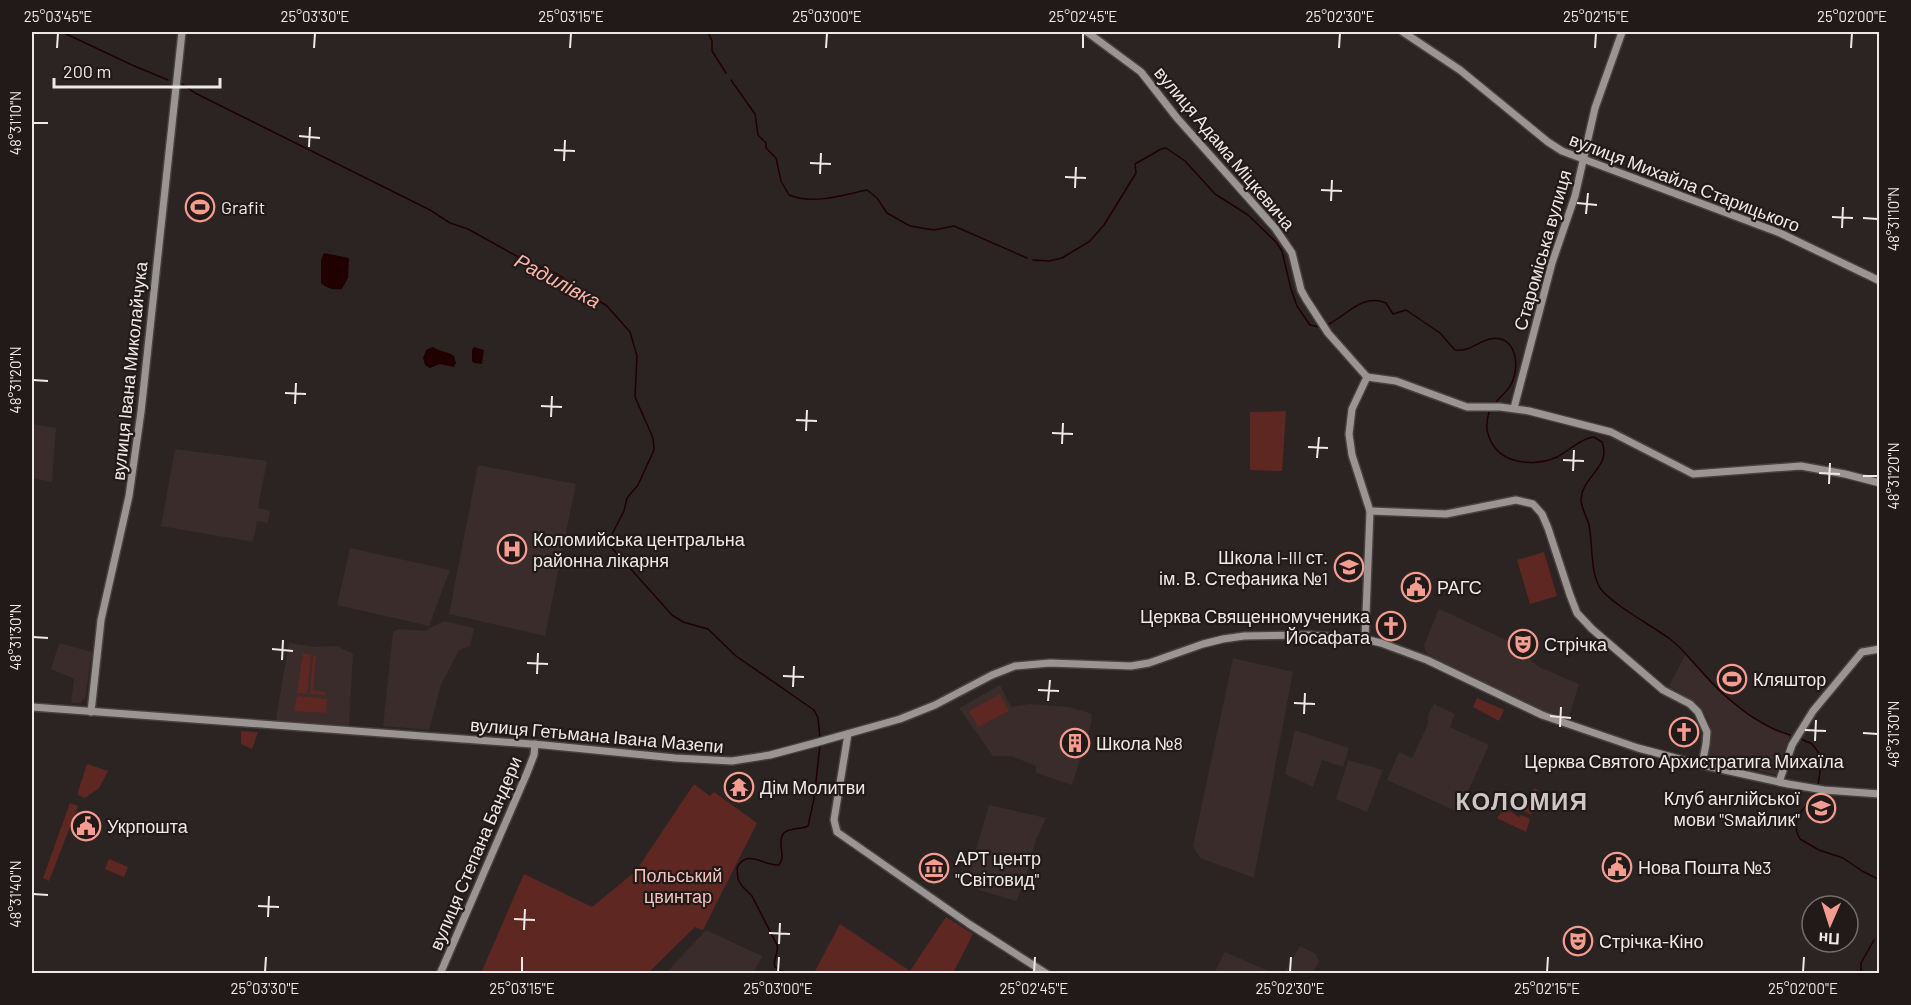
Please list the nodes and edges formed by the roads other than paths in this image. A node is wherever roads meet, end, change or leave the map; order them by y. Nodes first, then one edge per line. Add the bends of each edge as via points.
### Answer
1 (182, 32) edge
2 (1087, 32) edge
3 (1403, 32) edge
4 (1622, 32) edge
5 (1584, 159) junction
6 (1880, 280) edge
7 (1367, 377) junction
8 (1514, 408) junction
9 (1880, 483) edge
10 (1370, 511) junction
11 (1365, 639) junction
12 (1880, 649) edge
13 (32, 707) edge
14 (91, 712) junction
15 (848, 734) junction
16 (535, 744) junction
17 (1702, 765) junction
18 (1779, 782) junction
19 (1880, 794) edge
20 (440, 974) edge
21 (1047, 974) edge

1 - 14 street, вулиця Івана Миколайчука via 137,447 101,620
2 - 7 street, вулиця Адама Міцкевича via 1141,72 1184,127 1275,228 1293,253 1306,299 1328,333
3 - 5 street, вулиця Михайла Старицького via 1460,70 1552,145
4 - 5 street, Староміська вулиця via 1596,108
5 - 6 street, вулиця Михайла Старицького via 1780,233
5 - 8 street, Староміська вулиця
7 - 8 street via 1396,381 1467,407
7 - 10 street via 1352,409 1348,434
8 - 9 street via 1611,432 1693,474 1801,466
10 - 11 street
10 - 17 street via 1446,514 1516,500 1533,504 1552,536 1577,613 1663,690 1698,712 1705,725
11 - 15 street, вулиця Гетьмана Івана Мазепи via 1244,636 1131,666 1015,666 931,707
11 - 17 street, вулиця Гетьмана Івана Мазепи via 1423,659 1536,712
12 - 18 street via 1862,652 1814,711 1792,745
13 - 14 street, вулиця Гетьмана Івана Мазепи
14 - 16 street, вулиця Гетьмана Івана Мазепи
15 - 16 street, вулиця Гетьмана Івана Мазепи via 732,761
15 - 21 street via 834,820 837,832
16 - 20 street, вулиця Степана Бандери via 527,774
17 - 18 street, вулиця Гетьмана Івана Мазепи
18 - 19 street, вулиця Гетьмана Івана Мазепи

